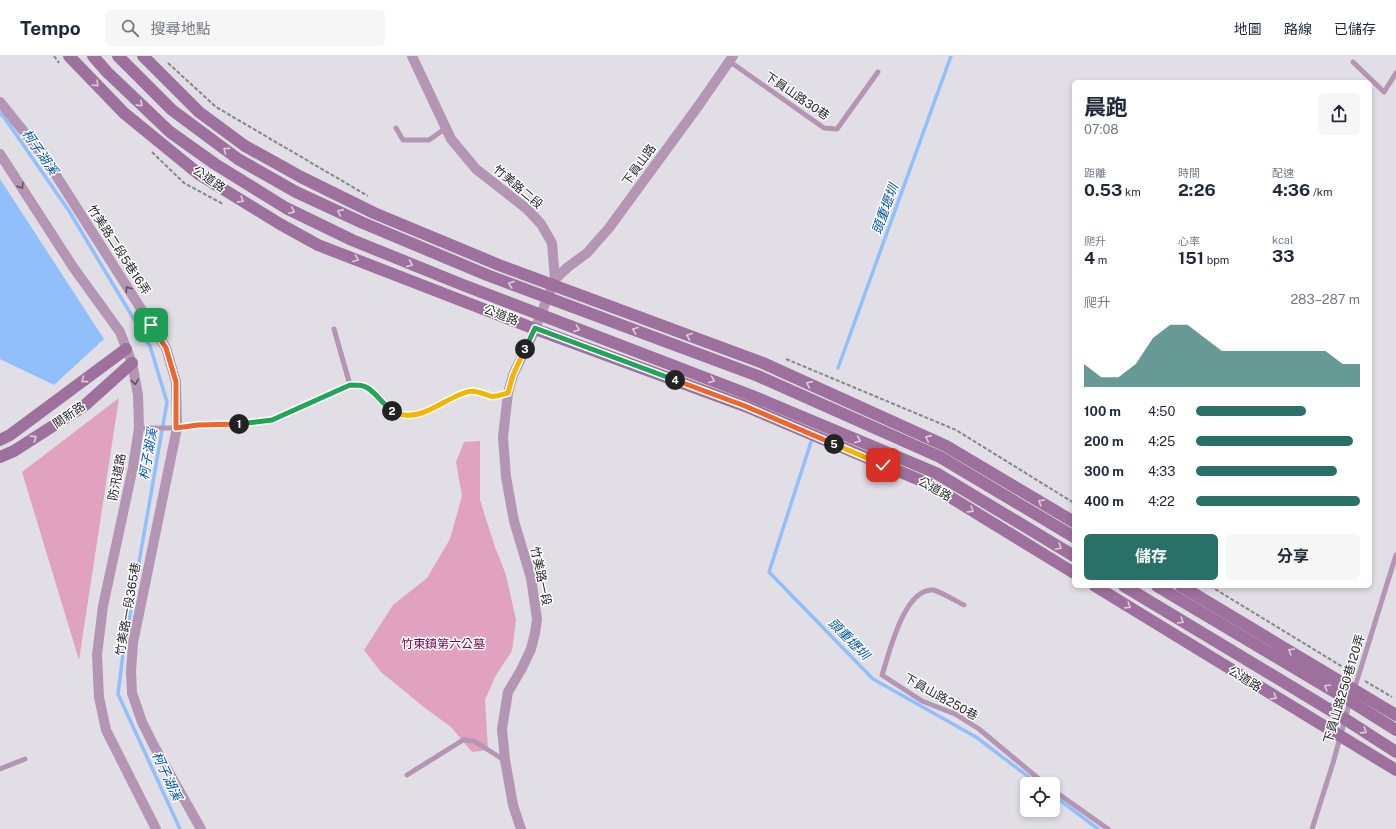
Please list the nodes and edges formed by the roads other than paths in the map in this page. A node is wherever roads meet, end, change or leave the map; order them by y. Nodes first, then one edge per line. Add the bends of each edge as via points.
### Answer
1 (69, 56) edge
2 (93, 56) edge
3 (118, 56) edge
4 (143, 56) edge
5 (412, 56) edge
6 (731, 58) edge
7 (1353, 62) dead end
8 (878, 72) dead end
9 (1396, 74) edge
10 (1372, 80) edge
11 (1372, 80) edge
12 (0, 102) edge
13 (396, 128) dead end
14 (446, 128) junction
15 (0, 154) edge
16 (554, 282) junction
17 (548, 297) junction
18 (541, 315) junction
19 (334, 328) dead end
20 (535, 328) junction
21 (126, 349) junction
22 (132, 363) junction
23 (350, 385) junction
24 (508, 393) junction
25 (139, 428) junction
26 (176, 428) junction
27 (0, 440) edge
28 (0, 457) edge
29 (1072, 521) edge
30 (1072, 536) edge
31 (1072, 555) edge
32 (1396, 555) edge
33 (1072, 572) edge
34 (1098, 588) edge
35 (1127, 588) edge
36 (1161, 588) edge
37 (1184, 588) edge
38 (964, 605) dead end
39 (1352, 695) junction
40 (1396, 715) edge
41 (1345, 719) junction
42 (1396, 730) edge
43 (1340, 737) junction
44 (1396, 752) edge
45 (25, 759) dead end
46 (505, 760) junction
47 (0, 769) edge
48 (1396, 770) edge
49 (407, 775) dead end
50 (1036, 777) edge
51 (1060, 795) edge
52 (156, 829) edge
53 (201, 829) edge
54 (522, 829) edge
55 (1108, 829) edge
56 (1312, 829) edge

1 -> 20 street, 公道路 via 124,113 200,175 280,224 318,245
2 -> 18 street, 公道路 via 170,132 286,208 352,240
17 -> 3 street via 480,272 296,192 238,159 172,110
4 - 16 street via 199,112 245,146 301,177 374,213 499,265
5 - 14 street, 竹美路二段
6 - 8 lane, 下員山路30巷 via 824,128 837,129
6 - 16 street, 下員山路 via 609,228 587,253 568,267
7 - 11 lane
9 - 10 lane via 1384,92
26 -> 12 street, 竹美路二段5巷16弄 via 176,382 166,348 45,158
13 - 14 lane via 403,140 429,140
14 - 16 street, 竹美路二段 via 451,140 476,169 527,209 541,224 552,243
15 -> 21 street, 防汛道路 via 73,267 120,332
16 - 17 street, 竹美路二段
29 -> 16 street via 946,446 763,363
17 - 18 street, 竹美路二段
30 -> 17 street via 940,457 758,376
18 - 20 street, 竹美路二段
18 -> 31 street, 公道路 via 750,395 936,473
19 - 23 lane
20 - 24 street, 竹美路二段 via 513,375
20 -> 33 street, 公道路 via 745,406 929,484
21 - 22 street, 防汛道路
21 -> 27 street, 關新路
22 -> 25 street, 防汛道路 via 138,396
28 -> 22 street, 關新路 via 14,451 84,406
23 - 24 lane via 364,386 386,407 407,416 418,415 464,393 474,391 492,397
23 - 26 lane via 272,420
24 - 46 street, 竹美路一段 via 503,437 506,477 514,521 531,578 537,619 531,649 508,692 502,729
25 - 26 lane
25 - 52 street, 防汛道路 via 103,606 97,655 99,697 106,730
26 - 53 street, 竹美路一段365巷 via 133,643 132,693 154,746
32 - 39 lane, 下員山路250巷120弄
34 -> 43 street, 公道路
35 -> 41 street, 公道路
39 -> 36 street
39 -> 37 street
38 - 50 lane, 下員山路250巷 via 934,590 922,592 913,601 898,626 882,675 922,700 955,714 978,729
39 - 40 street
39 - 41 lane, 下員山路250巷120弄
39 - 42 street
41 - 43 lane, 下員山路250巷120弄
41 -> 44 street, 公道路
43 - 48 street, 公道路
43 - 56 lane, 下員山路250巷120弄
45 - 47 lane
46 - 49 lane via 474,741 462,740
46 - 54 street, 竹美路一段 via 513,805
51 - 55 lane

